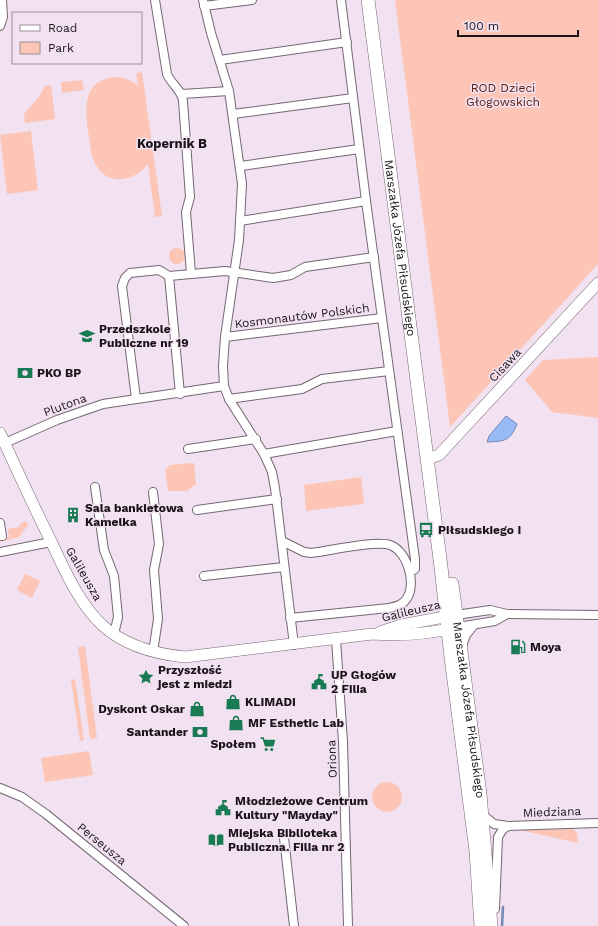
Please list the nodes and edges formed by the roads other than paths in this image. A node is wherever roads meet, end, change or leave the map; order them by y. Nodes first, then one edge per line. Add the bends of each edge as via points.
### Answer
1 (2, 0) edge
2 (155, 0) edge
3 (252, 0) edge
4 (341, 0) edge
5 (368, 0) edge
6 (204, 3) edge
7 (0, 26) edge
8 (347, 42) junction
9 (220, 60) junction
10 (229, 91) junction
11 (182, 94) junction
12 (353, 98) junction
13 (233, 114) junction
14 (359, 149) junction
15 (241, 166) junction
16 (366, 201) junction
17 (240, 221) junction
18 (374, 257) junction
19 (234, 272) junction
20 (191, 273) junction
21 (169, 276) junction
22 (598, 283) edge
23 (382, 318) junction
24 (225, 337) junction
25 (389, 371) junction
26 (224, 386) junction
27 (180, 394) junction
28 (136, 399) junction
29 (230, 399) junction
30 (397, 431) junction
31 (0, 433) edge
32 (256, 439) junction
33 (5, 444) junction
34 (188, 448) dead end
35 (264, 454) junction
36 (427, 459) junction
37 (95, 488) dead end
38 (153, 492) dead end
39 (277, 499) junction
40 (197, 510) dead end
41 (0, 524) edge
42 (2, 536) dead end
43 (51, 542) junction
44 (282, 542) junction
45 (0, 552) edge
46 (284, 567) junction
47 (410, 572) junction
48 (204, 576) dead end
49 (450, 598) junction
50 (472, 613) junction
51 (507, 614) junction
52 (598, 615) edge
53 (290, 618) junction
54 (428, 619) junction
55 (452, 622) junction
56 (474, 625) junction
57 (430, 633) junction
58 (114, 634) junction
59 (372, 634) junction
60 (336, 639) junction
61 (294, 645) junction
62 (153, 652) junction
63 (456, 652) junction
64 (0, 788) edge
65 (482, 814) junction
66 (598, 823) edge
67 (508, 826) junction
68 (284, 838) dead end
69 (184, 926) edge
70 (294, 926) edge
71 (348, 926) edge
72 (481, 926) edge
73 (492, 926) edge

1 - 7 street
2 - 11 street via 167,74
3 - 6 street, Kosmonautów Polskich
4 - 8 street, Kosmonautów Polskich
5 - 36 main road, Marszałka Józefa Piłsudskiego
6 - 9 street, Kosmonautów Polskich
8 - 9 street
8 - 12 street, Kosmonautów Polskich
9 - 10 street, Kosmonautów Polskich
10 - 11 street
10 - 13 street, Kosmonautów Polskich
11 - 20 street via 190,197 186,212
12 - 13 street
12 - 14 street, Kosmonautów Polskich
13 - 15 street, Kosmonautów Polskich
14 - 15 street
14 - 16 street, Kosmonautów Polskich
15 - 17 street, Kosmonautów Polskich
16 - 17 street
16 - 18 street, Kosmonautów Polskich
17 - 19 street, Kosmonautów Polskich
18 - 19 street via 305,266 291,275 278,278
18 - 23 street, Kosmonautów Polskich
19 - 20 street
19 - 24 street, Kosmonautów Polskich
20 - 21 street
21 - 27 street
21 - 28 street via 159,270 130,273 124,278 122,286
22 - 36 street, Cisawa via 439,455
23 - 24 street, Kosmonautów Polskich
23 - 25 street, Kosmonautów Polskich
24 - 26 street, Kosmonautów Polskich
25 - 29 street via 322,379 302,389
25 - 30 street, Kosmonautów Polskich
26 - 27 street, Plutona
26 - 29 street, Kosmonautów Polskich
27 - 28 street, Plutona
28 - 33 street, Plutona via 103,404 76,413 41,426
29 - 32 street, Kosmonautów Polskich
30 - 35 street
30 - 47 street, Kosmonautów Polskich via 415,559 415,569
31 - 33 street, Galileusza
32 - 34 street
32 - 35 street, Kosmonautów Polskich
33 - 43 street, Galileusza
35 - 39 street, Kosmonautów Polskich via 272,472
36 - 49 main road, Marszałka Józefa Piłsudskiego
37 - 58 street via 102,542 114,576 118,617
38 - 62 street via 159,544 154,570 158,619
39 - 40 street
39 - 44 street, Kosmonautów Polskich
41 - 42 street
43 - 45 street
43 - 58 street, Galileusza via 86,606
44 - 46 street, Kosmonautów Polskich
44 - 47 street, Kosmonautów Polskich via 311,553 376,544 389,545 398,548
46 - 48 street
46 - 53 street, Kosmonautów Polskich
47 - 53 street, Kosmonautów Polskich via 410,593 401,604 389,608
49 - 50 street
49 - 54 street
49 - 55 main road, Marszałka Józefa Piłsudskiego
50 - 51 street via 490,610
50 - 55 street
51 - 52 street
51 - 56 street via 496,620
53 - 61 street, Kosmonautów Polskich
54 - 55 street, Galileusza
54 - 59 street, Galileusza
55 - 56 street
55 - 57 street, Galileusza
55 - 63 main road, Marszałka Józefa Piłsudskiego
56 - 63 street
57 - 59 street, Galileusza via 402,636
57 - 63 street
58 - 62 street, Galileusza
59 - 60 street, Galileusza
60 - 61 street, Galileusza
60 - 71 street, Oriona via 344,742
61 - 62 street, Galileusza via 185,657
63 - 65 main road, Marszałka Józefa Piłsudskiego
63 - 72 main road, Marszałka Józefa Piłsudskiego
64 - 69 street, Perseusza via 22,797 46,814
65 - 67 street, Miedziana via 494,824
65 - 73 main road, Marszałka Józefa Piłsudskiego
66 - 67 street, Miedziana
67 - 73 street via 498,836
68 - 70 street

